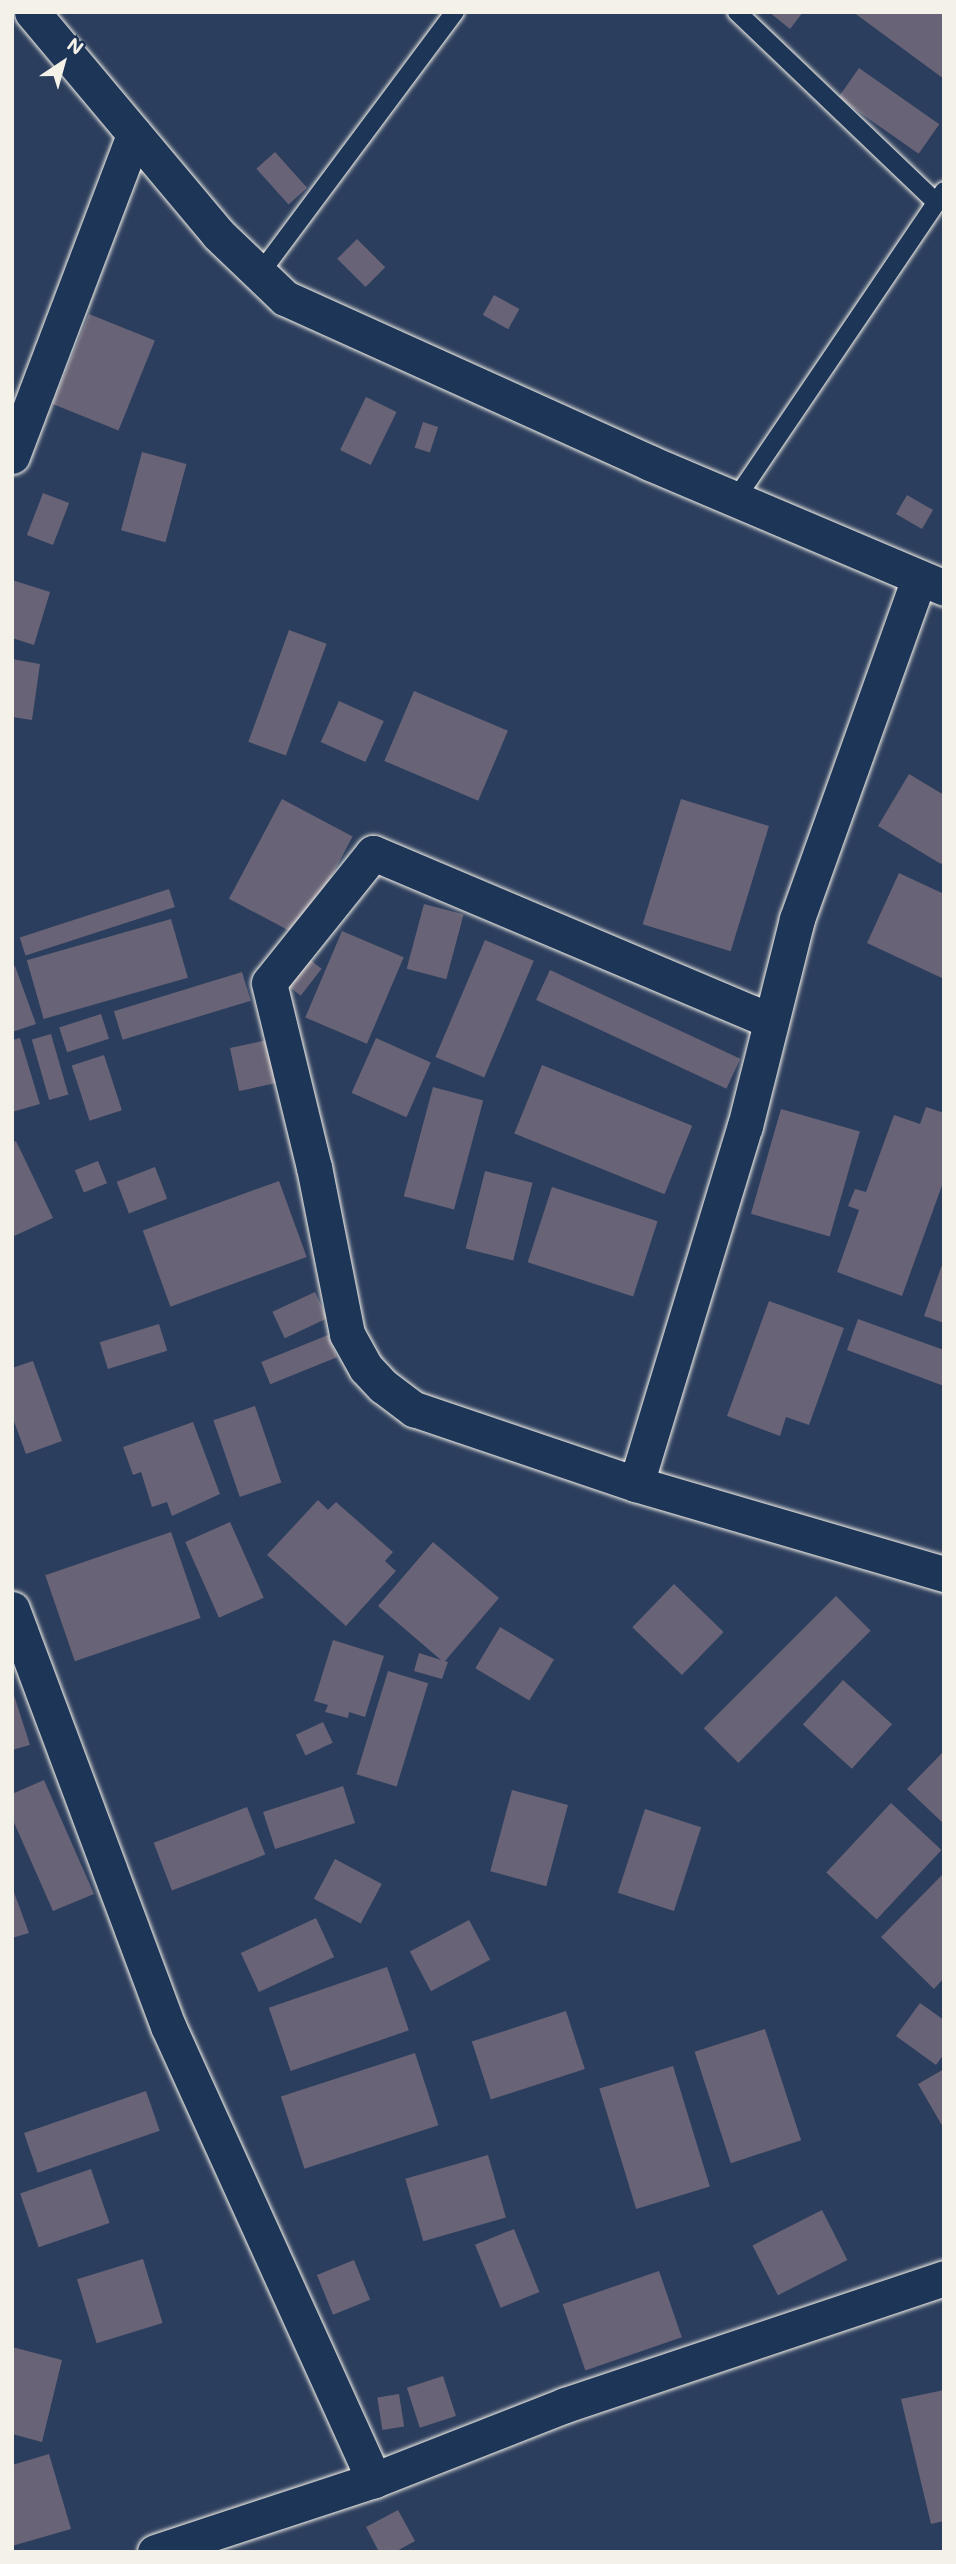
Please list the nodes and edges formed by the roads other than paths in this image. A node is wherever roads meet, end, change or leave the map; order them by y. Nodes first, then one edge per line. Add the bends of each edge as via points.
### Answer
1 (32, 12) edge
2 (455, 12) edge
3 (737, 12) edge
4 (134, 134) junction
5 (940, 197) edge
6 (261, 272) junction
7 (12, 456) edge
8 (735, 500) junction
9 (931, 583) edge
10 (771, 1021) junction
11 (636, 1484) junction
12 (944, 1574) edge
13 (12, 1609) edge
14 (944, 2278) edge
15 (373, 2480) junction
16 (155, 2552) edge

1 - 4 street
2 - 6 lane
3 - 5 lane
4 - 6 street via 218,234
4 - 7 street
5 - 8 lane
6 - 8 street via 285,298 320,315
8 - 9 street
9 - 10 street via 797,919
10 - 11 street via 745,1126
10 - 11 street via 373,853 270,983 314,1167 347,1334 366,1368 414,1409
11 - 12 street
13 - 15 street via 168,2026
14 - 15 street via 565,2405
15 - 16 street

